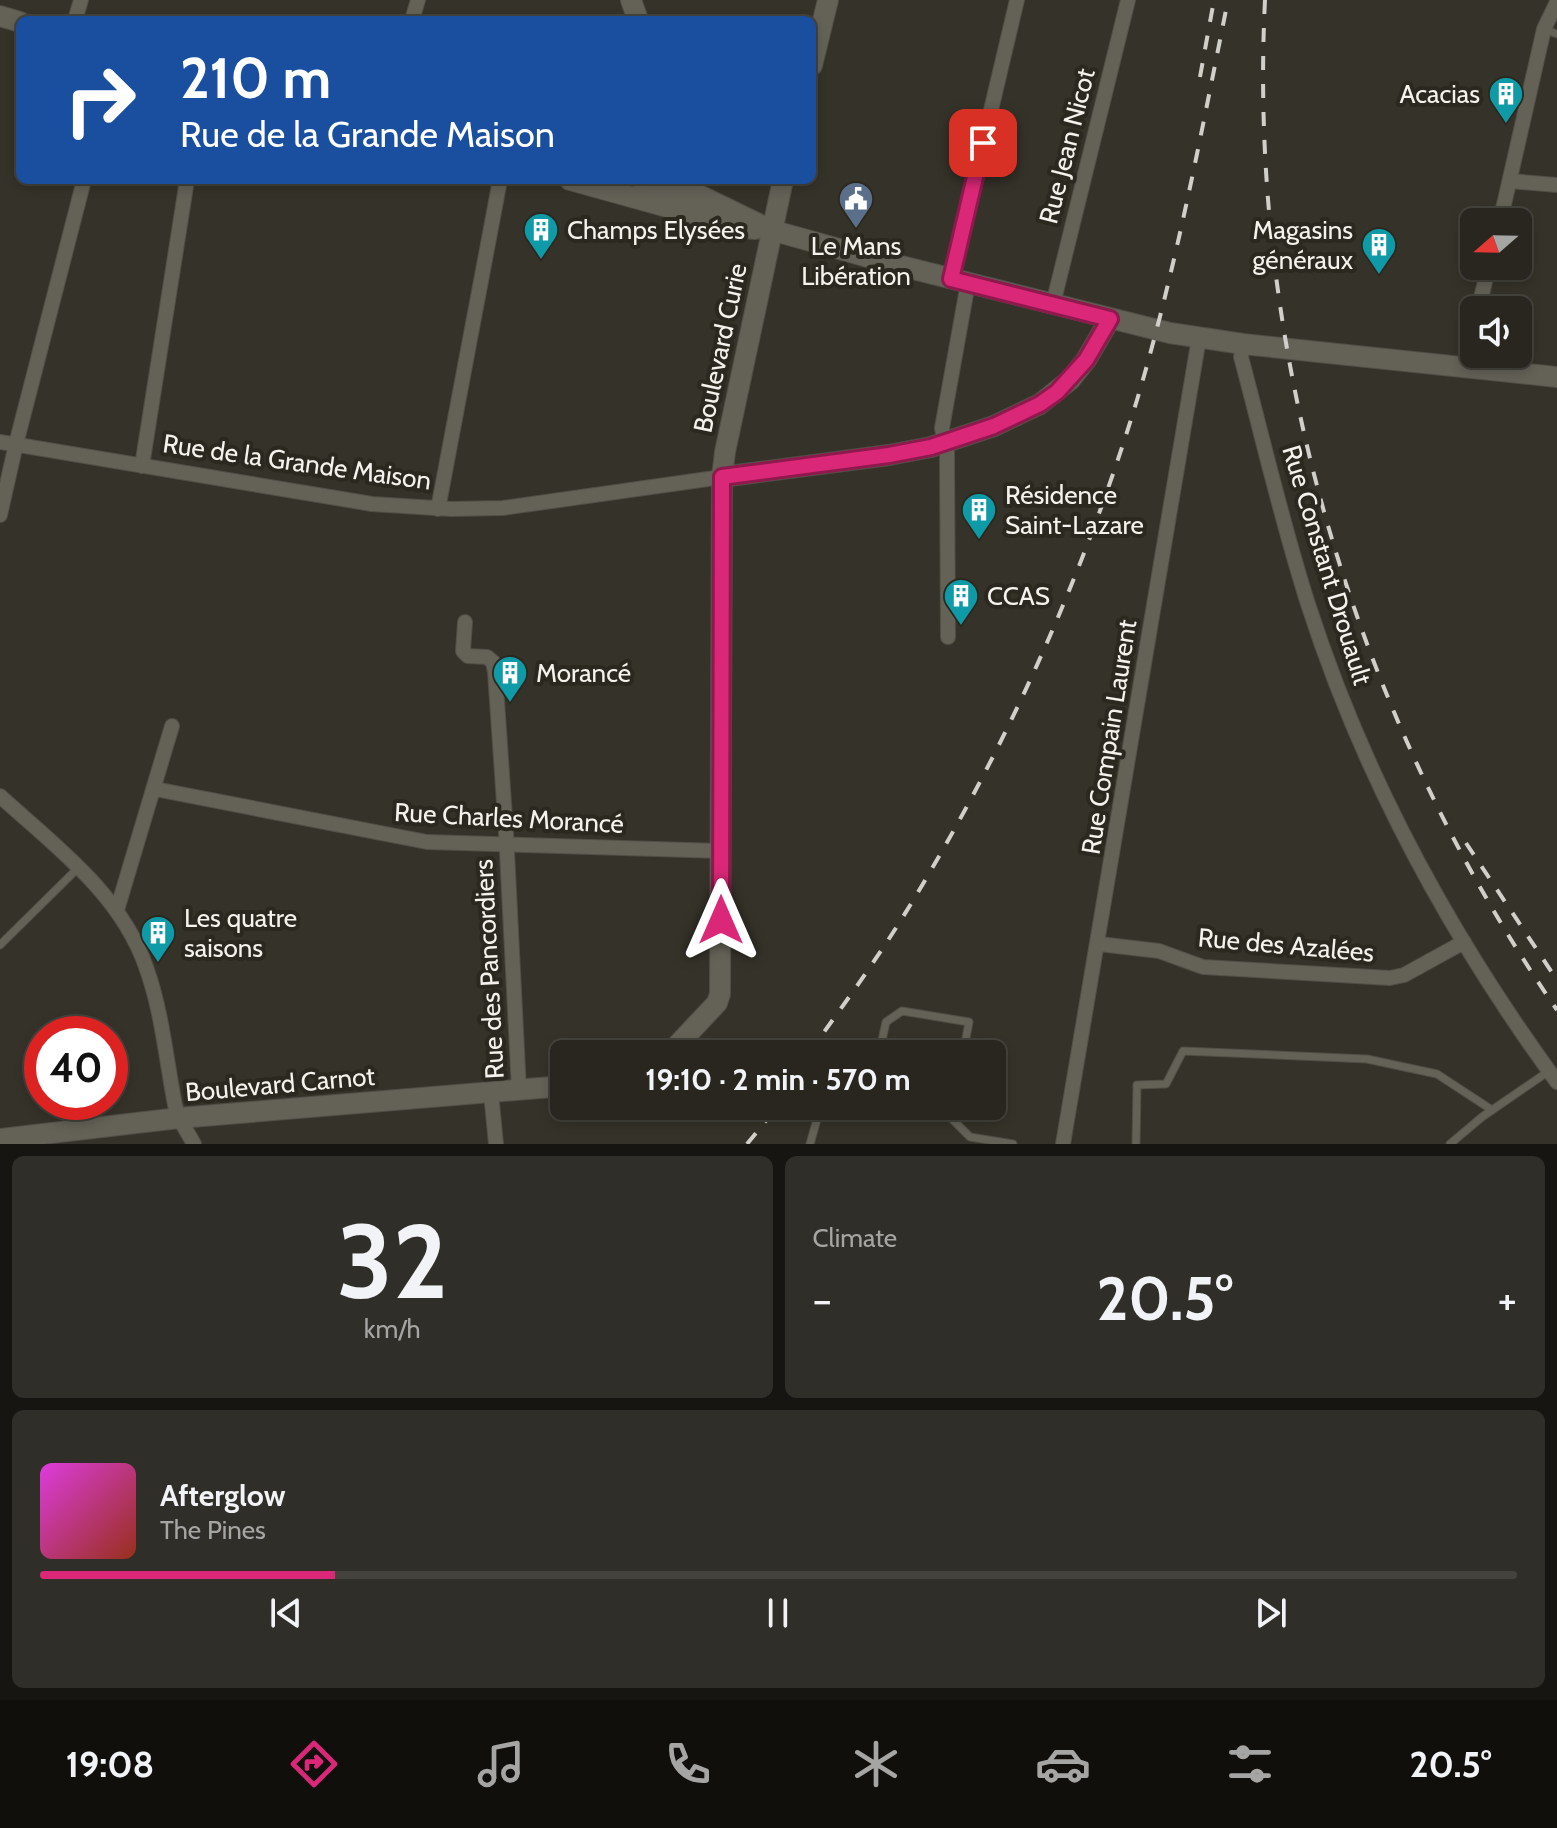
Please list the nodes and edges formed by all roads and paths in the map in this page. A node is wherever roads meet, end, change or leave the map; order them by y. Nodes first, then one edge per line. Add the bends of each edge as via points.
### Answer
1 (828, 0) edge
2 (1017, 0) edge
3 (1128, 0) edge
4 (1557, 2) edge
5 (1550, 31) edge
6 (816, 49) edge
7 (1510, 181) junction
8 (83, 184) edge
9 (186, 184) edge
10 (499, 184) edge
11 (604, 184) edge
12 (653, 184) edge
13 (710, 184) edge
14 (782, 184) edge
15 (1557, 185) edge
16 (679, 193) edge
17 (726, 207) junction
18 (1503, 208) edge
19 (771, 230) junction
20 (960, 281) junction
21 (1053, 304) junction
22 (1110, 319) junction
23 (1199, 338) junction
24 (1243, 344) junction
25 (1460, 368) edge
26 (1464, 368) edge
27 (1557, 377) edge
28 (0, 442) edge
29 (944, 443) junction
30 (16, 444) junction
31 (142, 466) junction
32 (722, 477) junction
33 (438, 509) junction
34 (0, 515) edge
35 (465, 622) dead end
36 (948, 637) dead end
37 (172, 726) dead end
38 (155, 789) junction
39 (0, 796) edge
40 (507, 845) junction
41 (721, 851) junction
42 (78, 868) junction
43 (117, 910) junction
44 (1464, 942) junction
45 (1099, 944) junction
46 (0, 945) edge
47 (682, 1040) edge
48 (882, 1040) edge
49 (966, 1040) edge
50 (1553, 1076) edge
51 (550, 1087) edge
52 (519, 1090) junction
53 (491, 1093) junction
54 (1492, 1110) junction
55 (179, 1118) junction
56 (817, 1120) edge
57 (953, 1120) edge
58 (85, 1137) edge
59 (0, 1139) edge
60 (194, 1144) edge
61 (496, 1144) edge
62 (810, 1144) edge
63 (1013, 1144) edge
64 (1063, 1144) edge
65 (1136, 1144) edge
66 (1450, 1144) edge

1 - 6 street
2 - 20 street
3 - 21 street, Rue Jean Nicot
4 - 5 street
5 - 7 street
7 - 15 street
7 - 18 street
8 - 30 street
9 - 31 street
10 - 33 street
11 - 16 street
12 - 16 street
13 - 17 street
14 - 19 street, Boulevard Curie
16 - 17 street
16 - 19 street via 743,228
17 - 19 street
19 - 20 street
19 - 32 street, Boulevard Curie
20 - 21 street
20 - 29 street
21 - 22 street
22 - 23 street
22 - 29 street, Rue de la Grande Maison via 1086,360 1057,392 994,426
23 - 24 street
23 - 45 street, Rue Compain Laurent
24 - 25 street
24 - 44 street, Rue Constant Drouault via 1241,357 1288,536 1335,679 1399,824
26 - 27 street
28 - 30 street, Rue de la Grande Maison
29 - 32 street, Rue de la Grande Maison
29 - 36 street
30 - 31 street, Rue de la Grande Maison
30 - 34 street
31 - 33 street, Rue de la Grande Maison via 372,504
32 - 33 street, Rue de la Grande Maison via 503,508
32 - 41 street
35 - 40 street, Rue des Pancordiers via 463,651 493,662
37 - 38 street
38 - 40 street, Rue Charles Morancé via 396,838
38 - 43 street
39 - 42 street
40 - 41 street, Rue Charles Morancé
40 - 52 street, Rue des Pancordiers
41 - 47 street via 720,994
42 - 43 street
42 - 46 lane
43 - 55 street via 149,975
44 - 45 street, Rue des Azalées via 1390,978 1203,967 1159,951
44 - 50 street, Rue Constant Drouault
45 - 64 street, Rue Compain Laurent
48 - 49 lane via 886,1022 902,1011 969,1022
50 - 54 lane
51 - 52 street, Boulevard Carnot
52 - 53 street, Boulevard Carnot
53 - 55 street, Boulevard Carnot
53 - 61 street
54 - 65 lane via 1437,1074 1367,1059 1183,1051 1166,1084 1137,1085
54 - 66 lane
55 - 58 street, Boulevard Carnot
55 - 60 street
56 - 62 lane
57 - 63 lane via 970,1137
58 - 59 street, Boulevard Carnot

